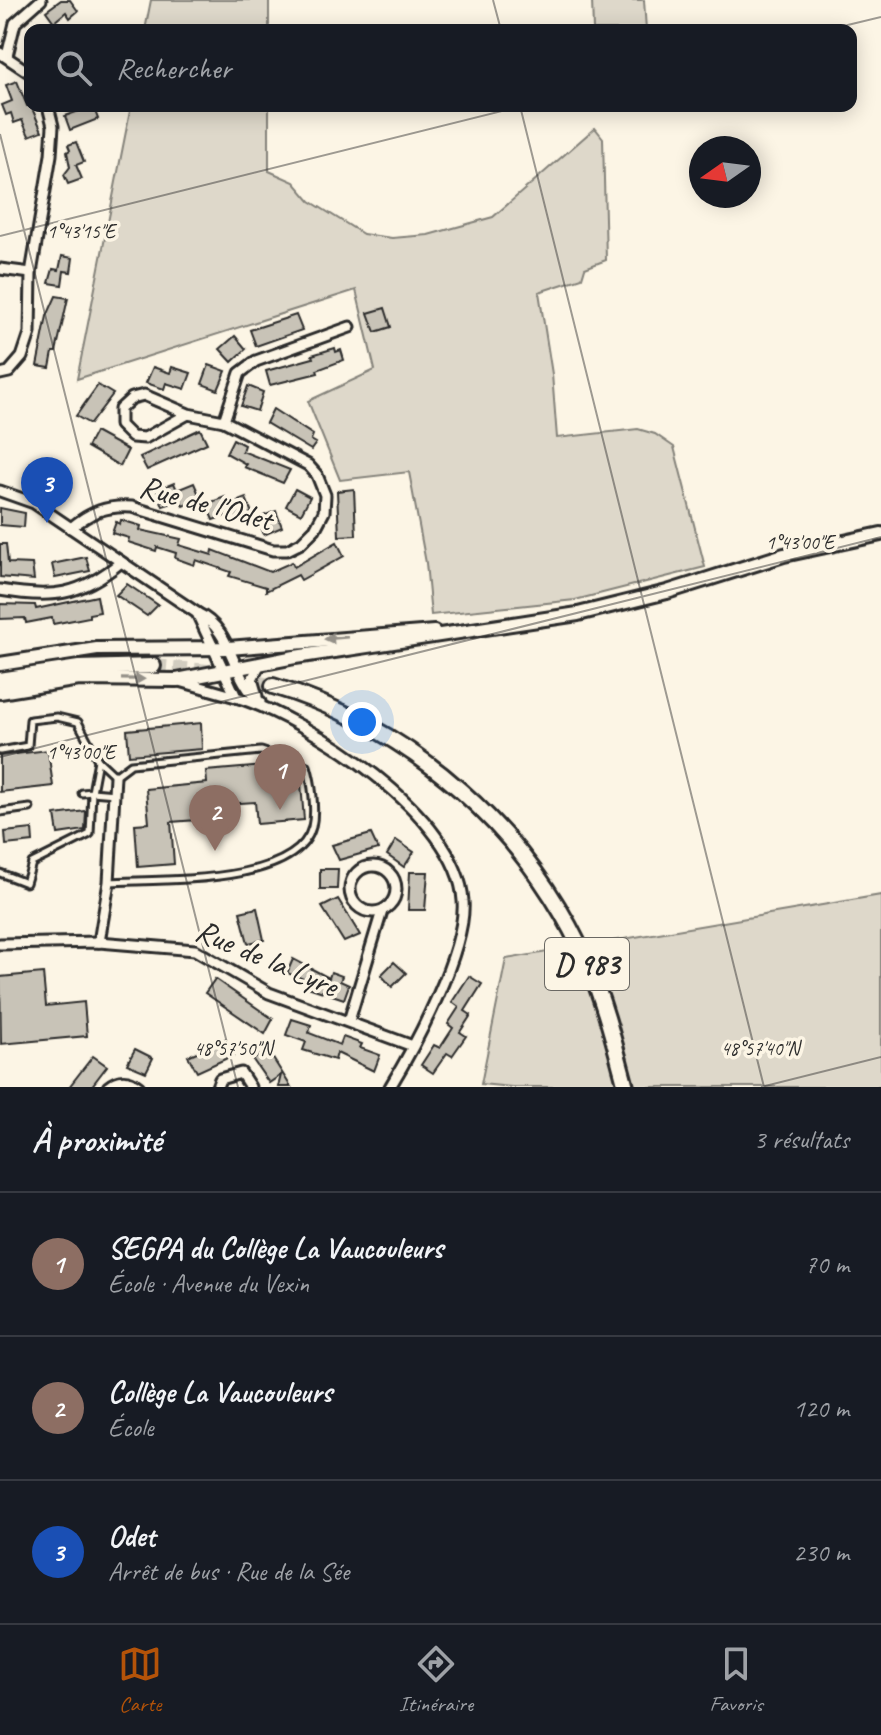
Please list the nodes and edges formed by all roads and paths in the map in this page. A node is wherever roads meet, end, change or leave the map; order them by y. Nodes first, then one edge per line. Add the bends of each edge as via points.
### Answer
1 (41, 0) edge
2 (4, 54) edge
3 (24, 69) edge
4 (50, 112) edge
5 (0, 269) edge
6 (31, 273) junction
7 (350, 327) dead end
8 (0, 374) edge
9 (188, 414) junction
10 (224, 421) junction
11 (0, 491) edge
12 (71, 528) junction
13 (881, 534) edge
14 (121, 562) junction
15 (0, 590) edge
16 (197, 613) junction
17 (469, 632) junction
18 (213, 646) junction
19 (228, 648) junction
20 (0, 664) edge
21 (260, 664) junction
22 (153, 666) tunnel mouth
23 (236, 670) junction
24 (222, 672) junction
25 (0, 680) edge
26 (177, 680) junction
27 (273, 686) tunnel mouth
28 (0, 692) edge
29 (236, 697) junction
30 (263, 705) junction
31 (0, 751) edge
32 (98, 760) junction
33 (115, 776) junction
34 (92, 792) junction
35 (82, 793) dead end
36 (116, 794) junction
37 (30, 808) dead end
38 (0, 812) edge
39 (0, 873) edge
40 (109, 882) junction
41 (382, 911) junction
42 (99, 942) junction
43 (0, 944) edge
44 (349, 1021) junction
45 (410, 1045) junction
46 (108, 1087) edge
47 (139, 1087) edge
48 (217, 1087) edge
49 (250, 1087) edge
50 (390, 1087) edge
51 (626, 1087) edge

1 - 2 street via 15,23
2 - 3 street
4 - 6 street via 51,155
5 - 6 street
6 - 8 street via 30,333 22,357
7 - 10 street via 256,361 240,373
9 - 9 street, Rue de l'Odet via 144,395 120,409 120,425 132,437 145,438
9 - 10 street, Rue de l'Odet
10 - 12 street, Rue de l'Odet via 295,456 317,475 325,495 324,512 301,543 273,550 112,505
11 - 12 street via 34,503
12 - 14 street
13 - 17 main road via 784,555 616,606
14 - 15 street via 94,585 58,595
14 - 16 street
16 - 18 street
16 - 19 street via 214,621
17 -> 19 main road via 404,632
17 - 21 main road
18 - 19 main road
18 - 20 main road via 97,649
18 - 24 street
19 - 23 street
21 - 23 main road
21 - 30 street via 252,679
22 - 25 main road via 79,668
23 - 24 main road
23 - 30 street
24 - 26 main road
24 - 29 street
28 -> 26 main road via 79,679
26 - 29 street
27 - 51 main road, D 983 via 344,713 408,749 452,782 503,832 548,891 577,943 606,1013
29 - 30 street
30 - 45 street via 329,739 399,797 447,853 458,874 463,900 457,941 439,993
31 - 32 lane via 28,746 30,720 57,717 78,722
32 - 33 lane
32 - 34 lane
33 - 36 street
33 - 40 lane via 126,764 261,751 307,766 312,827 299,849 246,873
34 - 35 lane
34 - 36 lane
34 - 39 lane via 90,834 32,863 26,883
36 - 40 street
37 - 38 lane
40 - 42 street
41 - 41 street via 393,902 394,881 378,867 364,868 350,887 354,902 366,911
41 - 44 street
42 - 43 street, Rue de la Lyre
42 - 44 street, Rue de la Lyre via 195,950 269,993
44 - 45 street, Rue de la Lyre
45 - 50 street
46 - 47 street via 129,1080
48 - 49 street via 220,1079 241,1073

